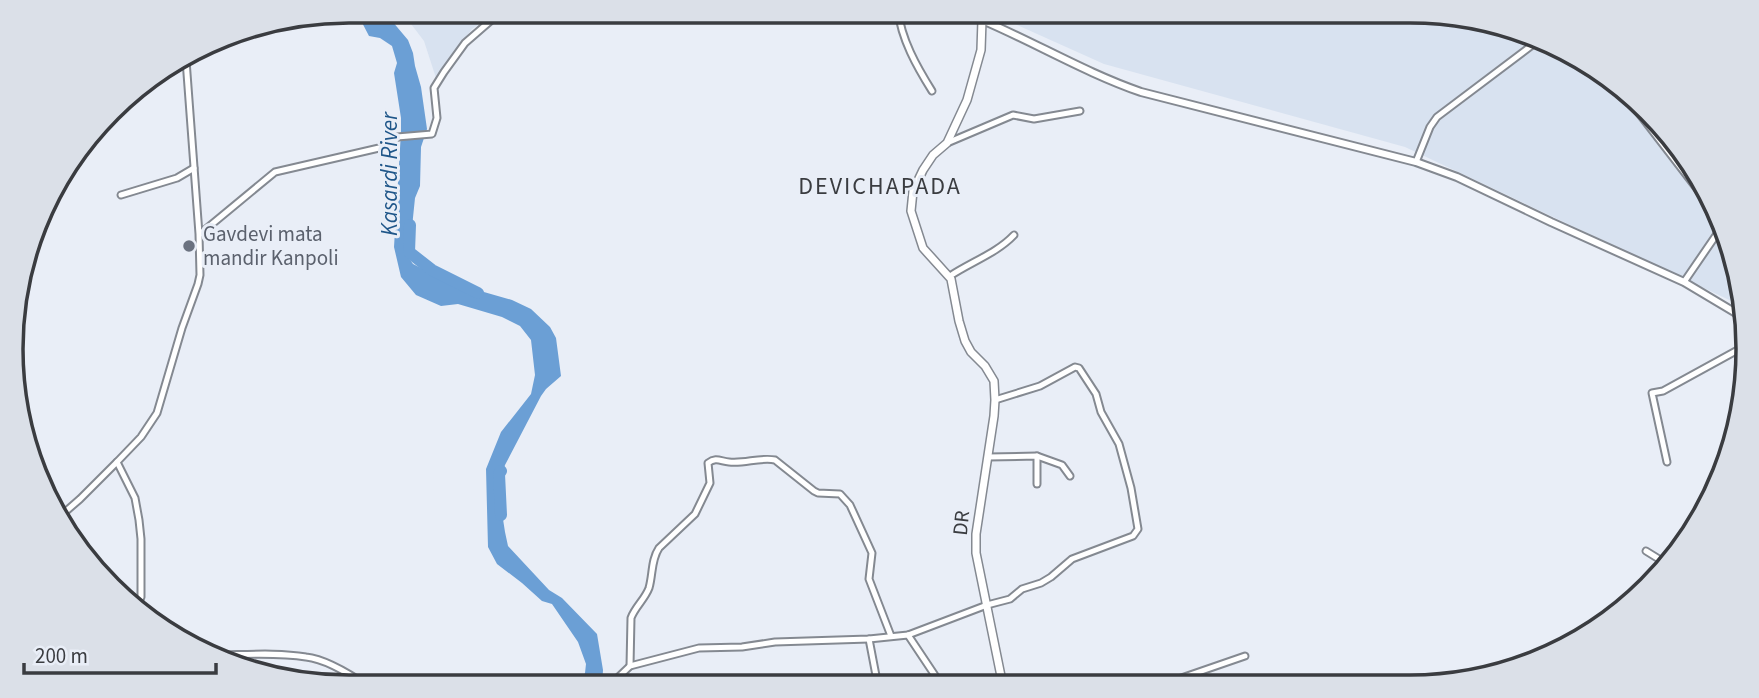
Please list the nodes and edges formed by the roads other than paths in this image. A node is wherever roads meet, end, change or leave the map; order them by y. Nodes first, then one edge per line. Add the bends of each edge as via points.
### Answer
1 (488, 23) edge
2 (901, 23) edge
3 (982, 23) edge
4 (989, 23) edge
5 (1531, 46) edge
6 (186, 66) edge
7 (932, 92) dead end
8 (1080, 111) dead end
9 (1654, 133) edge
10 (947, 143) junction
11 (1416, 162) junction
12 (1680, 167) edge
13 (194, 168) junction
14 (121, 195) dead end
15 (200, 234) junction
16 (1014, 235) dead end
17 (1716, 236) edge
18 (950, 276) junction
19 (1684, 282) junction
20 (1734, 312) edge
21 (1736, 351) edge
22 (995, 400) junction
23 (1037, 456) junction
24 (988, 457) junction
25 (1667, 461) dead end
26 (117, 462) junction
27 (1070, 477) dead end
28 (1037, 484) dead end
29 (66, 511) edge
30 (1646, 551) dead end
31 (1659, 559) edge
32 (140, 599) edge
33 (986, 605) junction
34 (908, 635) junction
35 (891, 636) junction
36 (869, 639) junction
37 (238, 656) edge
38 (1245, 656) dead end
39 (629, 666) junction
40 (347, 675) edge
41 (620, 675) edge
42 (876, 675) edge
43 (935, 675) edge
44 (1001, 675) edge
45 (1190, 675) edge

1 - 15 street via 466,43 434,88 437,118 432,134 397,137 392,145 275,172
2 - 7 street
3 - 10 main road via 974,76
4 - 11 street via 1141,92
5 - 11 street via 1437,117
6 - 13 street
8 - 10 street via 1034,119 1009,116
9 - 12 street
10 - 18 main road via 923,170 913,191 911,211 923,248
11 - 19 street
13 - 14 street
13 - 15 street
15 - 26 street via 198,284 157,412
16 - 18 street
17 - 19 street
18 - 22 main road, DR via 965,341 993,381
19 - 20 street
21 - 25 street via 1652,393
22 - 24 main road, DR
22 - 33 street via 1079,368 1119,444 1138,529 1133,536 1072,559 1013,598
23 - 24 street
23 - 27 street via 1062,465
23 - 28 street
24 - 33 main road, DR via 976,534
26 - 29 street
26 - 32 street via 135,498 139,520
30 - 31 street
33 - 34 street
33 - 44 main road, DR
34 - 35 street
34 - 43 street
35 - 36 street
35 - 39 street via 869,579 872,553 844,497 818,493 775,460 714,459 708,463 710,483 695,514 655,554 649,586 631,618
36 - 39 street via 699,648
36 - 42 street
37 - 40 street via 307,657
38 - 45 street
39 - 41 street

